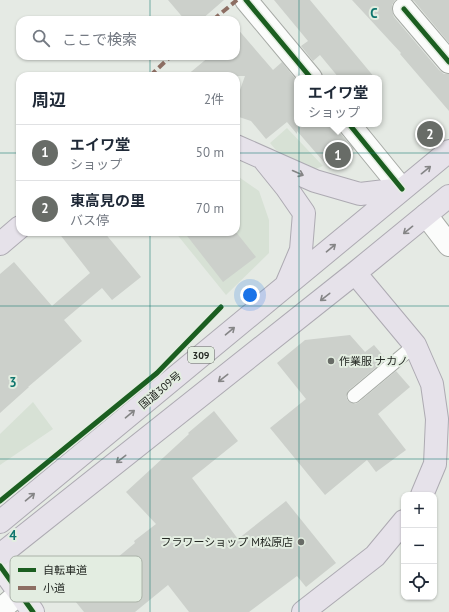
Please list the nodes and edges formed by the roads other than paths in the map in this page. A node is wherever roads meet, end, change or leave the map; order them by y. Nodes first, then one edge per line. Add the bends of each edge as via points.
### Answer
1 (246, 0) edge
2 (404, 9) dead end
3 (449, 62) edge
4 (308, 75) edge
5 (351, 127) edge
6 (240, 148) edge
7 (449, 151) edge
8 (262, 157) junction
9 (402, 189) junction
10 (449, 196) edge
11 (426, 215) junction
12 (16, 230) edge
13 (0, 244) edge
14 (449, 245) edge
15 (355, 273) junction
16 (286, 285) junction
17 (415, 345) junction
18 (354, 396) dead end
19 (423, 492) edge
20 (0, 522) edge
21 (401, 525) edge
22 (7, 550) edge
23 (0, 566) edge
24 (10, 580) edge
25 (10, 602) edge
26 (26, 602) edge
27 (0, 610) edge
28 (34, 612) edge
29 (303, 612) edge

1 - 4 street
2 - 3 street
5 - 9 street
6 - 8 highway
9 -> 7 highway, 国道309号 / 309
8 -> 9 highway via 315,181 360,194
8 - 16 highway via 304,213 301,250
16 -> 9 highway, 国道309号 / 309
10 - 11 highway
11 - 14 street
11 -> 15 highway
12 - 13 highway
15 - 17 highway
15 -> 22 highway
20 -> 16 highway, 国道309号 / 309
17 - 18 lane
17 - 19 highway via 432,384 437,419 435,464
21 - 29 highway via 375,556
23 - 24 main road
25 - 27 street
26 - 28 main road

